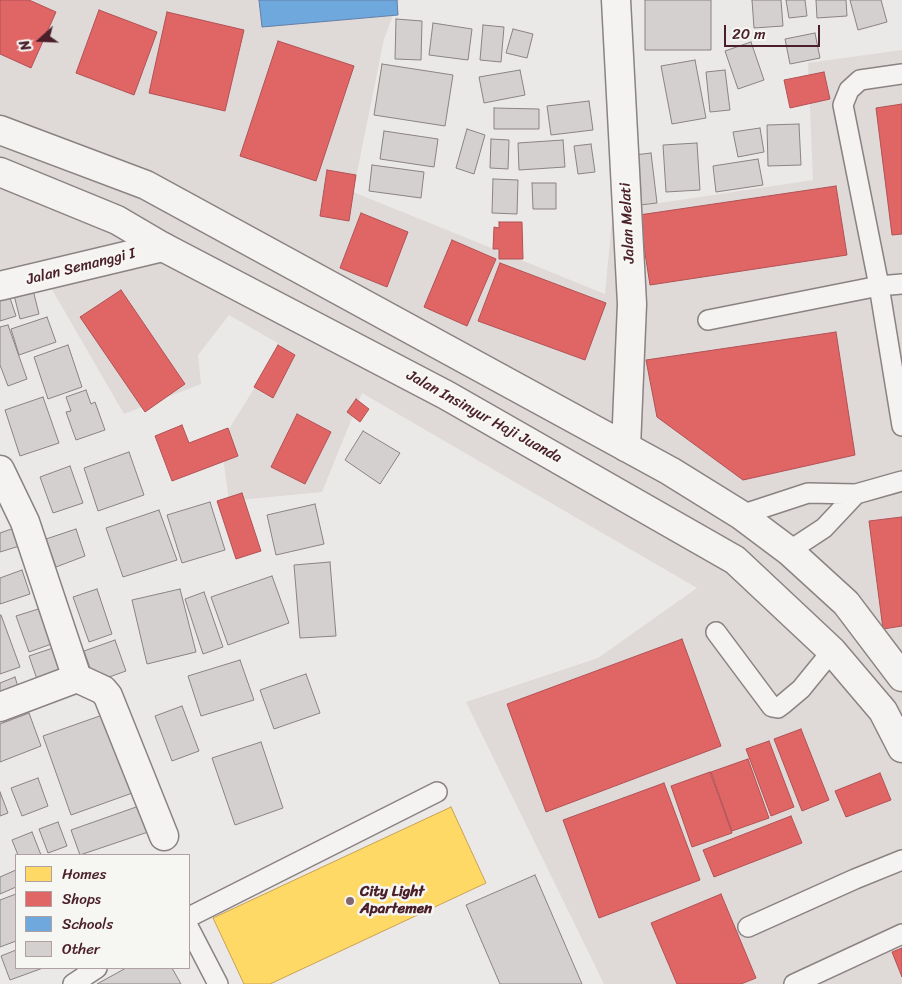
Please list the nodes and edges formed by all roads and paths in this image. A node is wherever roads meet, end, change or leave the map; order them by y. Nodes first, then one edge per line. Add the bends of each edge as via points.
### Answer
1 (616, 0) edge
2 (902, 74) edge
3 (0, 130) edge
4 (0, 172) edge
5 (163, 247) junction
6 (902, 284) edge
7 (0, 286) edge
8 (879, 286) junction
9 (708, 320) dead end
10 (902, 426) edge
11 (626, 447) junction
12 (0, 470) edge
13 (902, 482) edge
14 (856, 494) junction
15 (741, 515) junction
16 (789, 551) junction
17 (716, 632) dead end
18 (832, 651) junction
19 (902, 677) edge
20 (77, 678) junction
21 (0, 707) edge
22 (902, 748) edge
23 (438, 792) dead end
24 (164, 836) dead end
25 (902, 860) edge
26 (190, 916) edge
27 (748, 927) dead end
28 (190, 930) edge
29 (902, 934) edge
30 (96, 969) edge
31 (73, 984) edge
32 (218, 984) edge
33 (794, 984) edge

1 - 11 main road, Jalan Melati via 632,304
2 - 8 lane via 860,80 849,90 843,105
3 - 11 main road via 146,185
4 - 5 main road, Jalan Insinyur Haji Juanda via 117,220
5 - 7 main road, Jalan Semanggi I
5 - 18 main road, Jalan Insinyur Haji Juanda via 446,395 735,560
6 - 8 lane
8 - 9 lane
8 - 10 lane
11 - 15 main road
12 - 20 main road via 25,522
13 - 14 lane
14 - 15 lane via 808,493
14 - 16 lane via 824,528
15 - 16 main road
16 - 19 main road via 846,603
17 - 18 lane via 772,707 778,708 801,689
18 - 22 main road, Jalan Insinyur Haji Juanda via 883,711
20 - 21 main road
20 - 24 main road via 104,690 108,696
23 - 26 lane
25 - 27 lane
28 - 32 lane
29 - 33 lane
30 - 31 lane

